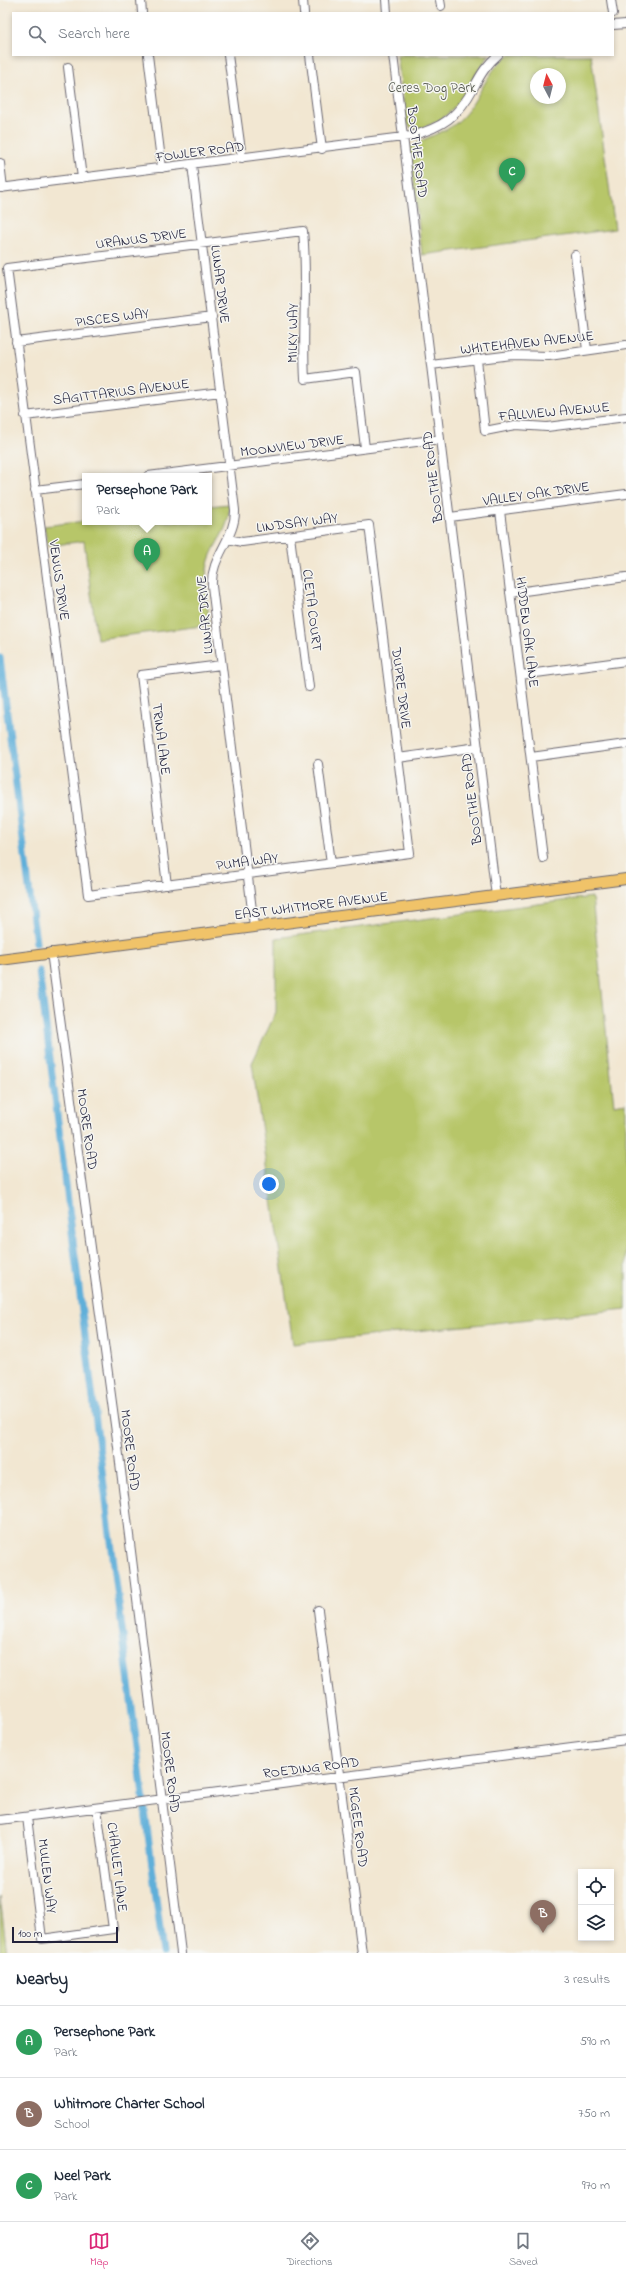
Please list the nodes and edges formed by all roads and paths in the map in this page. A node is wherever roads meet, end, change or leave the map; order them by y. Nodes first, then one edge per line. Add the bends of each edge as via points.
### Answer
1 (141, 0) edge
2 (303, 0) edge
3 (386, 0) edge
4 (611, 0) edge
5 (142, 12) edge
6 (304, 12) edge
7 (387, 12) edge
8 (613, 12) edge
9 (626, 24) edge
10 (614, 25) edge
11 (148, 56) edge
12 (228, 56) edge
13 (310, 56) edge
14 (393, 56) edge
15 (497, 56) edge
16 (68, 67) dead end
17 (403, 138) junction
18 (322, 149) junction
19 (242, 158) junction
20 (0, 163) edge
21 (192, 165) junction
22 (162, 168) junction
23 (82, 178) junction
24 (2, 188) edge
25 (303, 231) joint
26 (203, 244) junction
27 (575, 255) dead end
28 (7, 268) joint
29 (212, 317) junction
30 (16, 342) junction
31 (626, 345) edge
32 (587, 350) junction
33 (477, 360) junction
34 (431, 365) junction
35 (221, 392) junction
36 (25, 416) junction
37 (626, 417) edge
38 (440, 439) junction
39 (365, 448) junction
40 (230, 466) junction
41 (173, 473) edge
42 (82, 484) edge
43 (35, 490) junction
44 (626, 494) edge
45 (500, 510) junction
46 (450, 517) junction
47 (369, 525) joint
48 (290, 536) junction
49 (228, 539) junction
50 (626, 577) edge
51 (510, 593) junction
52 (626, 661) edge
53 (221, 665) junction
54 (521, 675) junction
55 (309, 687) dead end
56 (626, 744) edge
57 (478, 747) junction
58 (531, 757) junction
59 (398, 758) junction
60 (318, 764) dead end
61 (410, 853) joint
62 (543, 858) dead end
63 (331, 864) junction
64 (247, 874) junction
65 (626, 879) edge
66 (167, 885) junction
67 (88, 895) joint
68 (496, 896) junction
69 (254, 926) junction
70 (51, 952) junction
71 (0, 960) edge
72 (318, 1610) dead end
73 (626, 1740) edge
74 (340, 1777) junction
75 (161, 1800) junction
76 (97, 1808) junction
77 (27, 1817) junction
78 (0, 1820) edge
79 (42, 1939) joint
80 (181, 1953) edge
81 (362, 1953) edge

1 - 5 street
2 - 6 street
3 - 7 street
4 - 8 street
9 - 10 street
11 - 22 street
12 - 19 street
13 - 18 street
14 - 17 street, BOOTHE ROAD
15 - 17 street, FOWLER ROAD via 483,70 458,113 428,131
16 - 23 street
17 - 18 street, FOWLER ROAD
17 - 34 street, BOOTHE ROAD
18 - 19 street, FOWLER ROAD
19 - 21 street, FOWLER ROAD
20 - 24 street
21 - 22 street, FOWLER ROAD
21 - 26 street, LUNAR DRIVE
22 - 23 street, FOWLER ROAD
23 - 24 street, FOWLER ROAD
25 - 26 street, URANUS DRIVE
25 - 39 street, MILKY WAY via 306,284 303,344 305,379 356,372
26 - 28 street, URANUS DRIVE
26 - 29 street, LUNAR DRIVE
27 - 32 street
28 - 30 street, VENUS DRIVE
29 - 30 street, PISCES WAY
29 - 35 street, LUNAR DRIVE
30 - 36 street, VENUS DRIVE
31 - 32 street, WHITEHAVEN AVENUE
32 - 33 street, WHITEHAVEN AVENUE via 549,356 512,355
33 - 34 street, WHITEHAVEN AVENUE
33 - 37 street, FALLVIEW AVENUE via 485,431 516,425 547,427
34 - 38 street, BOOTHE ROAD
35 - 36 street, SAGITTARIUS AVENUE
35 - 40 street, LUNAR DRIVE
36 - 43 street, VENUS DRIVE
38 - 39 street, MOONVIEW DRIVE
38 - 46 street, BOOTHE ROAD
39 - 40 street, MOONVIEW DRIVE
40 - 41 street, MOONVIEW DRIVE
40 - 49 street, LUNAR DRIVE via 235,515
42 - 43 street
43 - 67 street, VENUS DRIVE
44 - 45 street, VALLEY OAK DRIVE
45 - 46 street, VALLEY OAK DRIVE
45 - 51 street, HIDDEN OAK LANE
46 - 57 street, BOOTHE ROAD
47 - 48 street, LINDSAY WAY
47 - 59 street, DUPRE DRIVE
48 - 49 street, LINDSAY WAY via 241,542
48 - 55 street, CLETA COURT
49 - 53 street, LUNAR DRIVE via 216,560 212,580
50 - 51 street
51 - 54 street, HIDDEN OAK LANE
52 - 54 street
53 - 64 street, LUNAR DRIVE
53 - 66 street, TRINA LANE via 141,676
54 - 58 street, HIDDEN OAK LANE
56 - 58 street
57 - 59 street
57 - 68 street, BOOTHE ROAD
58 - 62 street, HIDDEN OAK LANE
59 - 61 street, DUPRE DRIVE
60 - 63 street
61 - 63 street, PUMA WAY
63 - 64 street, PUMA WAY
64 - 66 street, PUMA WAY
64 - 69 street, LUNAR DRIVE
65 - 68 main road, EAST WHITMORE AVENUE
66 - 67 street, PUMA WAY
68 - 69 main road, EAST WHITMORE AVENUE
69 - 70 main road, EAST WHITMORE AVENUE
70 - 71 main road, EAST WHITMORE AVENUE
70 - 75 street, MOORE ROAD via 115,1424
72 - 74 street, MCGEE ROAD
73 - 74 street, ROEDING ROAD
74 - 75 street, ROEDING ROAD
74 - 81 street, MCGEE ROAD
75 - 76 street, ROEDING ROAD
75 - 80 street, MOORE ROAD
76 - 77 street, ROEDING ROAD
76 - 79 street, CHAULET LANE via 113,1929
77 - 78 street, ROEDING ROAD
77 - 79 street, MULLEN WAY

